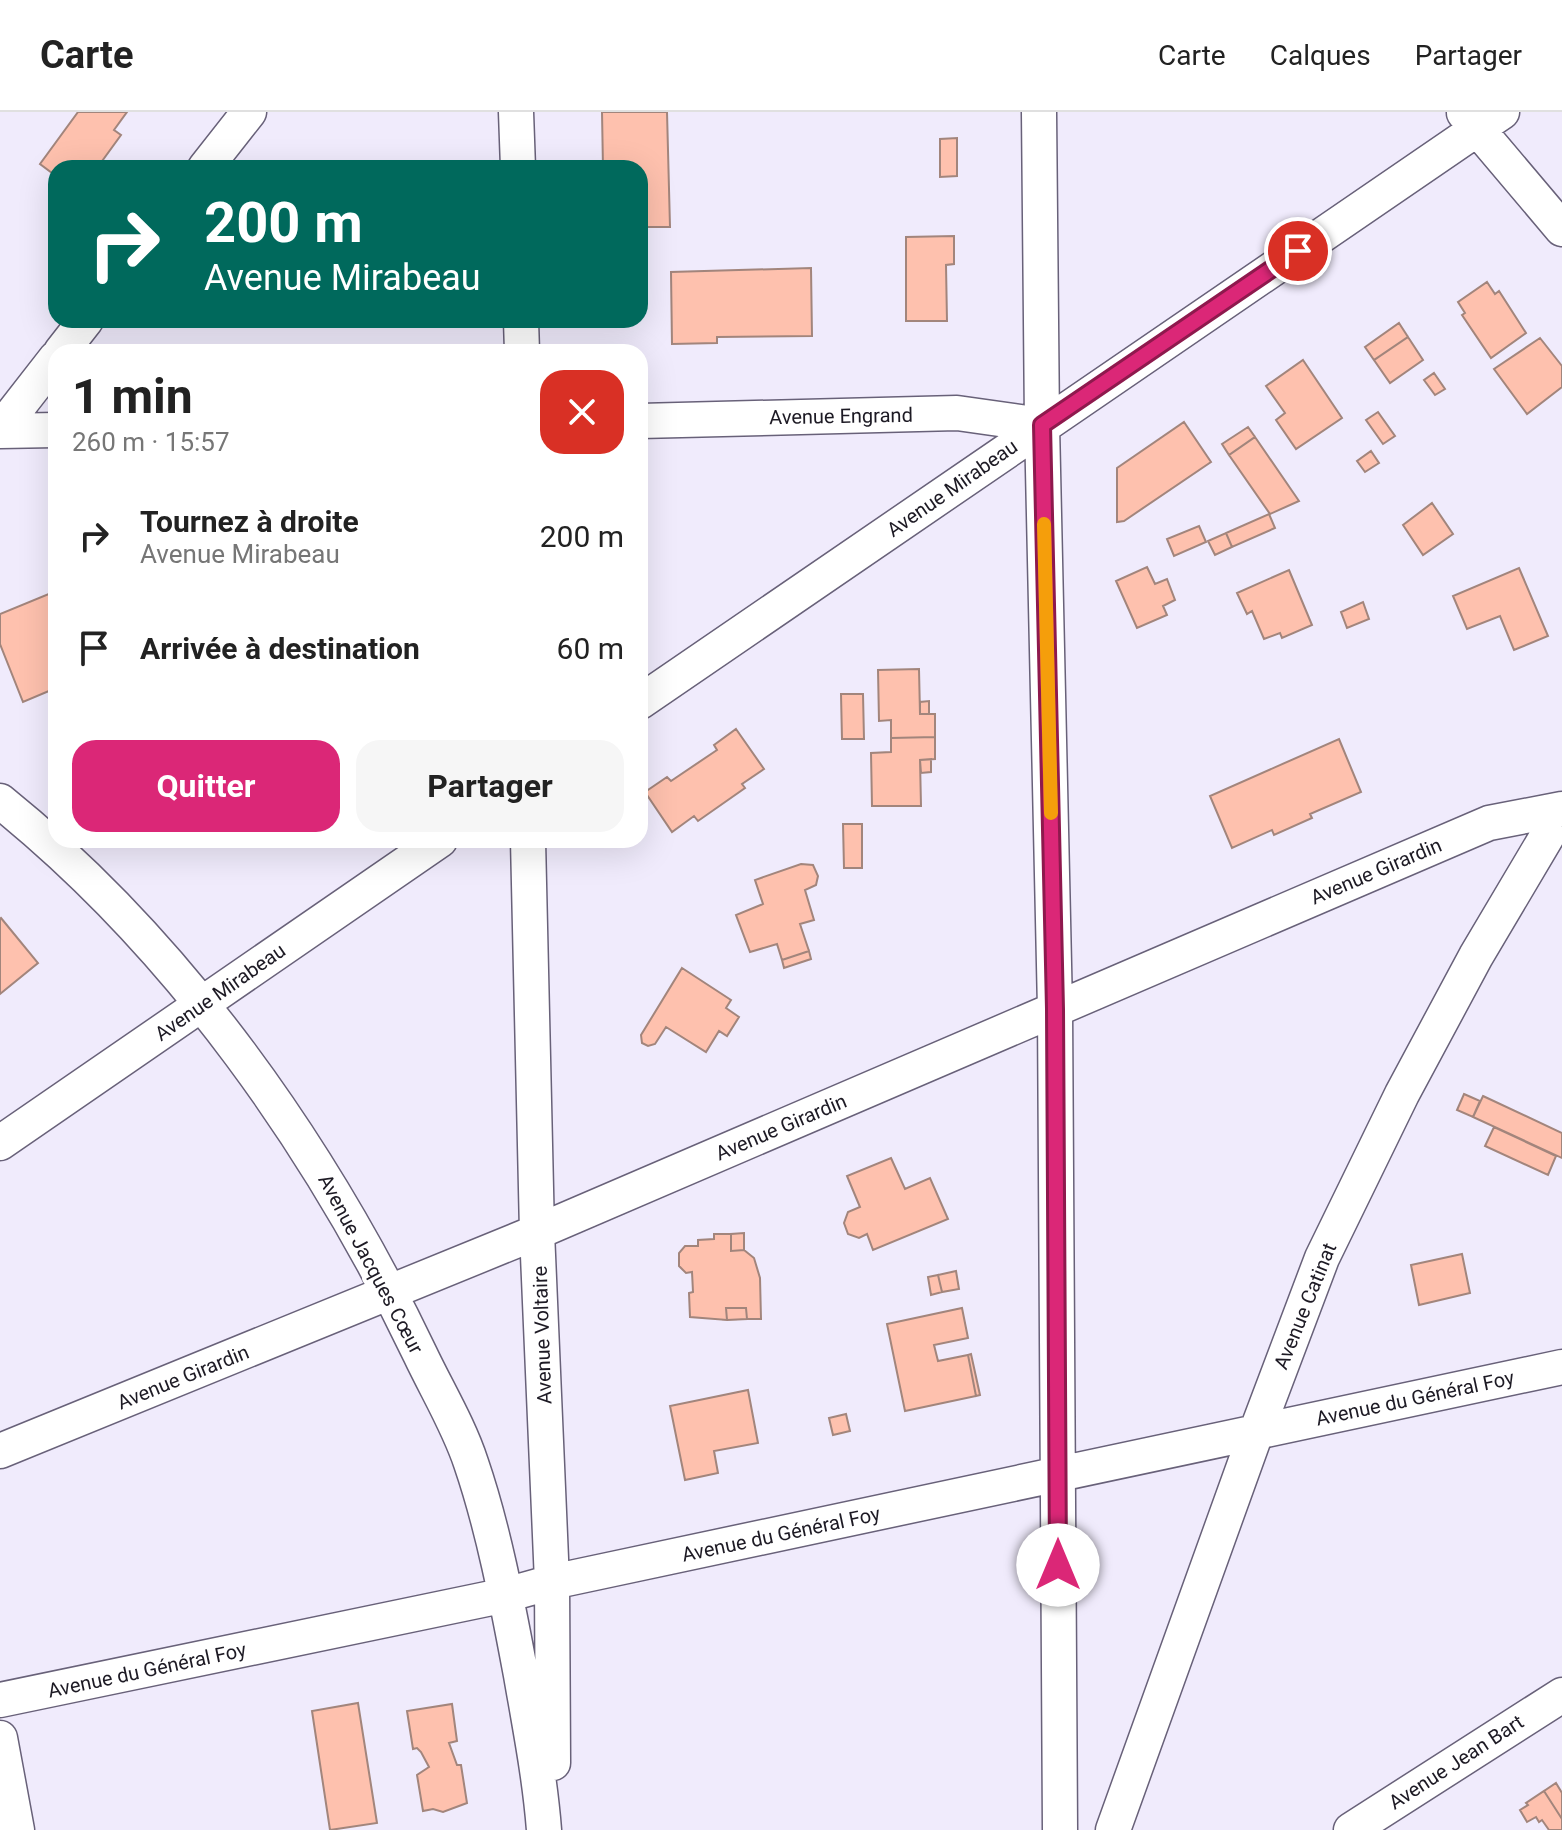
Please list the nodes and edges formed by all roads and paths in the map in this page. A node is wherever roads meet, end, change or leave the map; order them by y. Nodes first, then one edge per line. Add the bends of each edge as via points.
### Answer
1 (249, 112) edge
2 (516, 112) edge
3 (1039, 112) edge
4 (1481, 118) edge
5 (211, 160) edge
6 (518, 160) edge
7 (1562, 229) edge
8 (80, 328) edge
9 (67, 344) edge
10 (48, 368) edge
11 (648, 421) edge
12 (1042, 425) junction
13 (0, 430) edge
14 (48, 430) edge
15 (648, 696) edge
16 (0, 801) edge
17 (1562, 810) edge
18 (48, 845) edge
19 (52, 848) edge
20 (428, 848) edge
21 (528, 848) edge
22 (201, 1005) junction
23 (1055, 1009) junction
24 (0, 1143) edge
25 (537, 1232) junction
26 (391, 1293) junction
27 (1562, 1367) edge
28 (1257, 1430) junction
29 (0, 1451) edge
30 (1057, 1476) junction
31 (552, 1582) junction
32 (506, 1595) junction
33 (1562, 1695) edge
34 (0, 1700) edge
35 (0, 1738) edge
36 (17, 1830) edge
37 (544, 1830) edge
38 (554, 1830) edge
39 (1060, 1830) edge
40 (1113, 1830) edge
41 (1351, 1830) edge

1 - 5 street
2 - 6 street
3 - 12 street
4 - 7 street
4 - 12 street, Avenue Mirabeau
8 - 9 street
10 - 13 street
11 - 12 street, Avenue Engrand via 957,413
12 - 15 street, Avenue Mirabeau
12 - 23 street
13 - 14 street
16 - 18 street, Avenue Jacques Cœur
17 - 23 street, Avenue Girardin via 1489,823
17 - 28 street, Avenue Catinat via 1402,1094 1322,1258
19 - 22 street, Avenue Jacques Cœur via 122,912
20 - 22 street, Avenue Mirabeau
21 - 25 street, Avenue Voltaire
22 - 24 street, Avenue Mirabeau
22 - 26 street, Avenue Jacques Cœur via 303,1142
23 - 25 street, Avenue Girardin
23 - 30 street
25 - 26 street, Avenue Girardin
25 - 31 street, Avenue Voltaire
26 - 29 street, Avenue Girardin
26 - 32 street, Avenue Jacques Cœur via 471,1462
27 - 28 street, Avenue du Général Foy
28 - 30 street, Avenue du Général Foy
28 - 40 street, Avenue Catinat
30 - 31 street, Avenue du Général Foy
30 - 39 street
31 - 32 street, Avenue du Général Foy
31 - 38 street, Avenue Voltaire
32 - 34 street, Avenue du Général Foy
32 - 37 street, Avenue Jacques Cœur
33 - 41 street, Avenue Jean Bart
35 - 36 street

